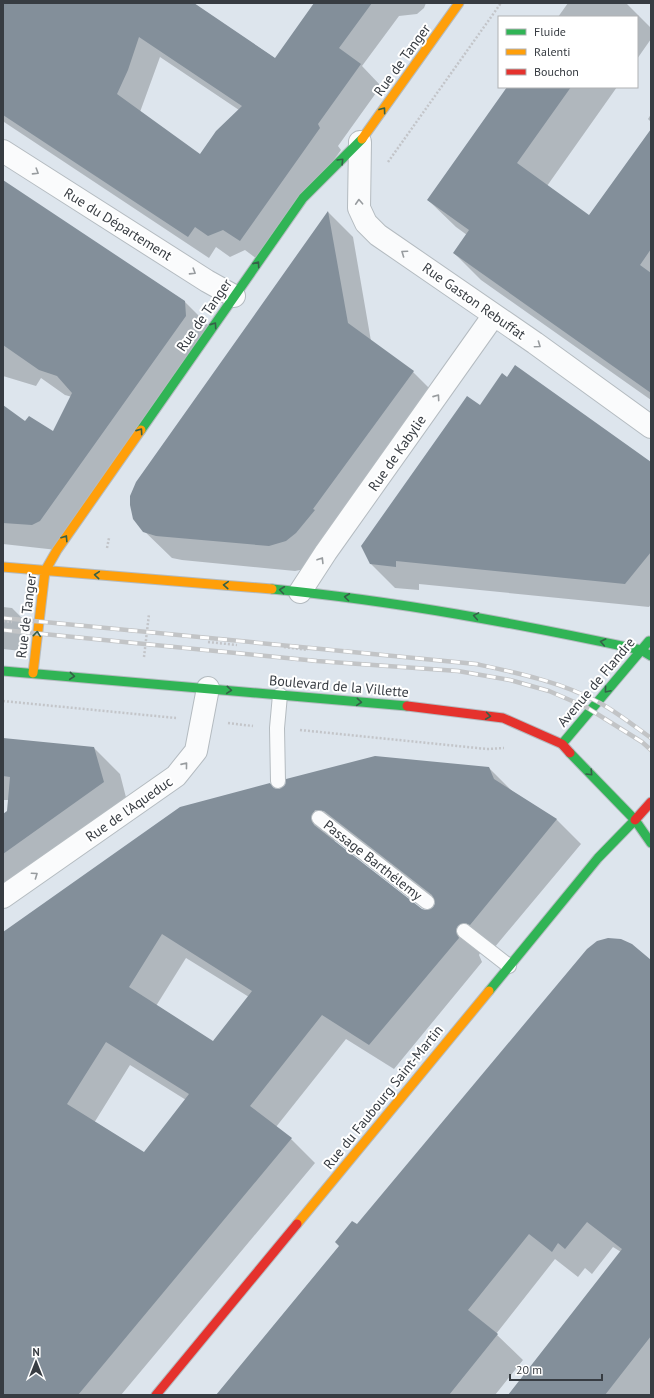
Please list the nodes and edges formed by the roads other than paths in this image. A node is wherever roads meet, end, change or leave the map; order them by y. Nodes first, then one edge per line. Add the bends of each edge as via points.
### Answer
1 (459, 3) edge
2 (360, 142) junction
3 (3, 151) edge
4 (234, 296) junction
5 (494, 315) junction
6 (651, 427) edge
7 (3, 567) edge
8 (44, 571) junction
9 (300, 592) junction
10 (651, 638) edge
11 (642, 650) junction
12 (651, 656) edge
13 (3, 671) edge
14 (33, 673) junction
15 (208, 688) junction
16 (280, 695) junction
17 (562, 744) junction
18 (278, 781) dead end
19 (651, 802) edge
20 (319, 818) dead end
21 (635, 820) junction
22 (651, 843) edge
23 (3, 897) edge
24 (427, 902) dead end
25 (464, 931) dead end
26 (509, 966) junction
27 (156, 1395) edge

2 -> 1 main road, Rue de Tanger
4 -> 2 main road, Rue de Tanger via 303,198
5 -> 2 street, Rue Gaston Rebuffat via 378,235 366,224 359,208
3 -> 4 street, Rue du Département
8 -> 4 main road, Rue de Tanger
5 -> 6 street, Rue Gaston Rebuffat
9 -> 5 street, Rue de Kabylie
7 - 8 main road
9 -> 8 main road
14 -> 8 main road, Rue de Tanger
11 -> 9 main road via 468,615
10 - 11 main road, Avenue de Flandre
11 - 12 main road
11 -> 17 main road, Avenue de Flandre
13 - 14 main road, Boulevard de la Villette
14 -> 15 main road, Boulevard de la Villette
15 -> 16 main road, Boulevard de la Villette
23 -> 15 street, Rue de l'Aqueduc via 176,776 196,751
16 -> 17 main road, Boulevard de la Villette via 426,708 503,718
16 - 18 lane via 277,728
17 -> 21 main road, Boulevard de la Villette
19 - 21 main road
20 - 24 lane, Passage Barthélemy
21 - 22 main road, Boulevard de la Villette
21 - 26 main road, Rue du Faubourg Saint-Martin via 598,858
25 - 26 lane
26 - 27 main road, Rue du Faubourg Saint-Martin

